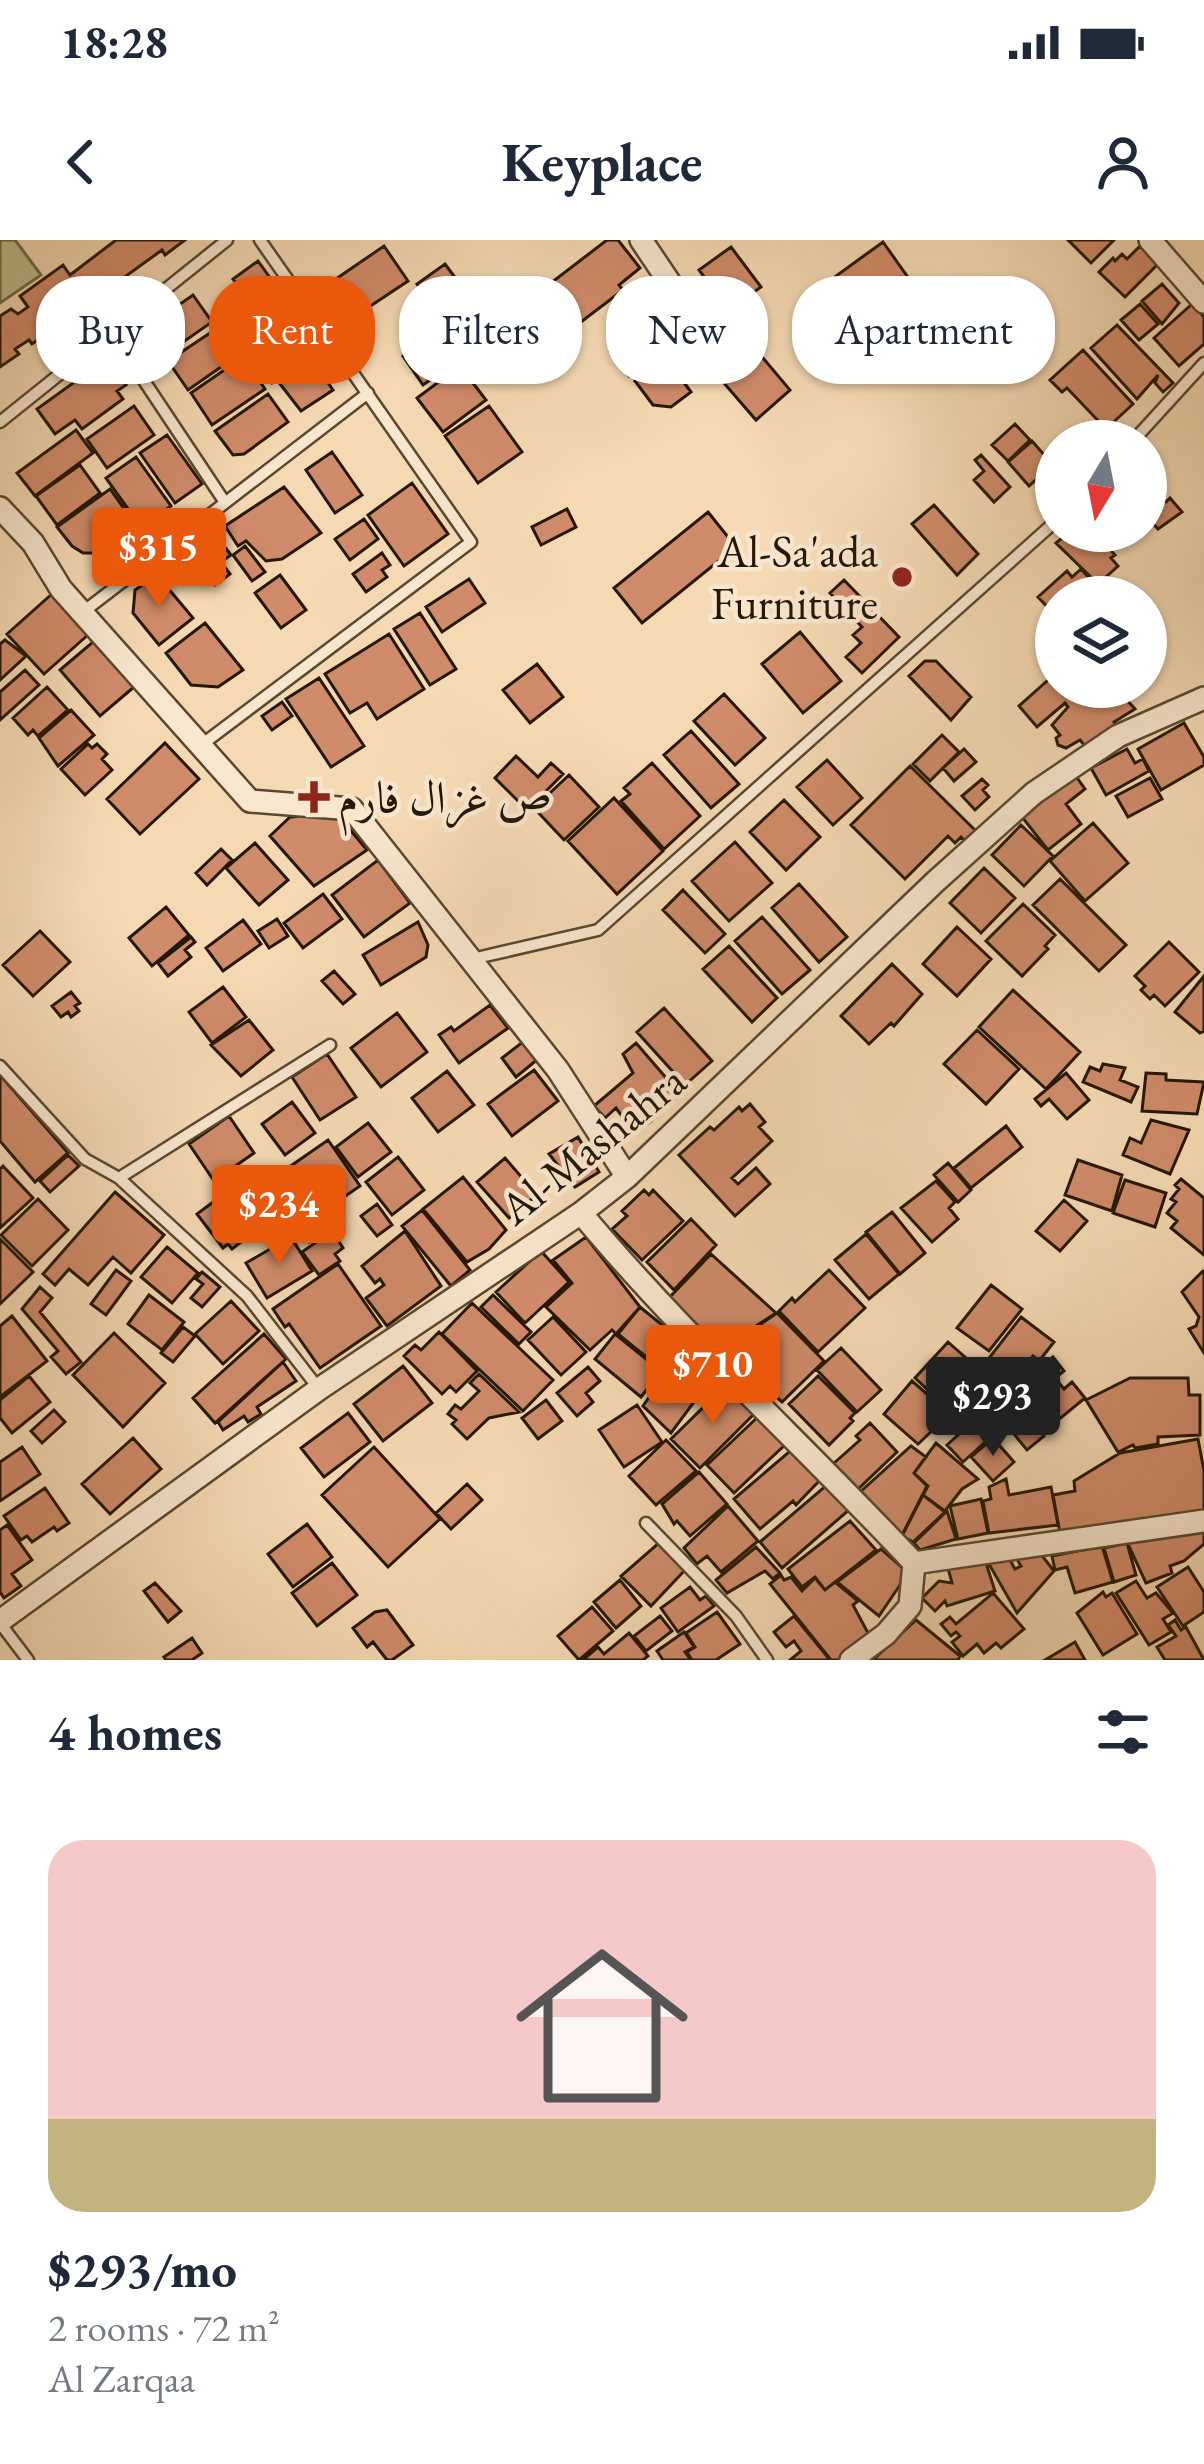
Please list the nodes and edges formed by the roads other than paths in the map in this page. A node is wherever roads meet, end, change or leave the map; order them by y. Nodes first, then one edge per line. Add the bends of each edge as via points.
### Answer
1 (227, 240) edge
2 (260, 240) edge
3 (641, 240) edge
4 (1150, 240) edge
5 (181, 276) edge
6 (665, 276) edge
7 (1204, 302) edge
8 (1204, 363) edge
9 (46, 384) edge
10 (146, 384) edge
11 (368, 393) junction
12 (1152, 420) edge
13 (0, 422) edge
14 (224, 501) junction
15 (0, 508) edge
16 (1035, 540) edge
17 (83, 612) junction
18 (1204, 698) edge
19 (200, 746) junction
20 (469, 960) junction
21 (331, 1045) dead end
22 (0, 1066) edge
23 (628, 1177) junction
24 (119, 1178) junction
25 (581, 1213) junction
26 (320, 1389) junction
27 (1204, 1521) edge
28 (646, 1523) dead end
29 (914, 1563) junction
30 (0, 1622) edge
31 (28, 1660) edge
32 (766, 1660) edge
33 (851, 1660) edge

1 - 5 lane
2 - 11 lane
3 - 6 street
4 - 7 street
8 - 12 lane
9 - 13 lane
10 - 14 lane
11 - 14 lane
11 - 19 lane via 471,542
14 - 17 lane
15 - 17 street
16 - 20 lane via 598,930
17 - 19 street
18 - 23 street, Al-Mashahra via 1118,736 1034,793
19 - 20 street via 250,801 352,809
20 - 23 street via 558,1070
21 - 24 lane
22 - 24 lane via 85,1159
23 - 25 street, Al-Mashahra
24 - 26 lane via 247,1296
25 - 26 street, Al-Mashahra
25 - 29 street via 647,1292
26 - 30 street, Al-Mashahra
27 - 29 street
28 - 32 lane via 736,1616
29 - 33 street via 910,1606
30 - 31 lane

